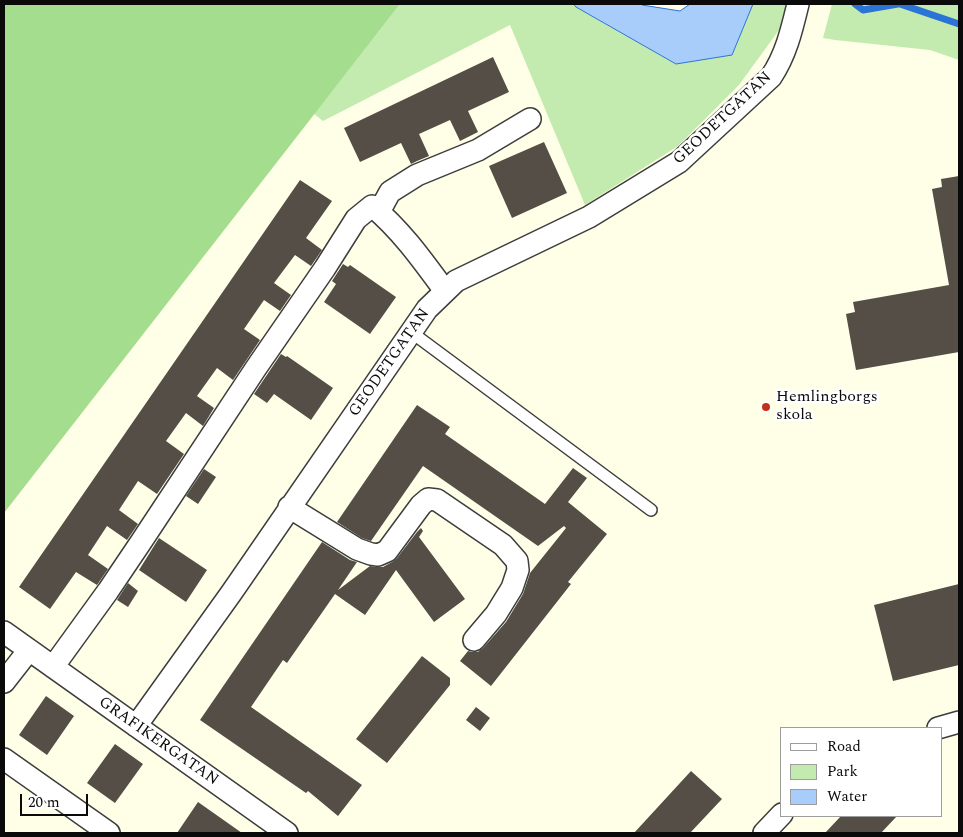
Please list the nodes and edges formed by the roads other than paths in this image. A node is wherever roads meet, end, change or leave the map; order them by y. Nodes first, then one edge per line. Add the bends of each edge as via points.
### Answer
1 (798, 4) edge
2 (530, 119) dead end
3 (379, 212) junction
4 (445, 291) junction
5 (411, 332) junction
6 (290, 507) junction
7 (651, 510) dead end
8 (4, 632) edge
9 (474, 640) dead end
10 (29, 650) junction
11 (53, 667) junction
12 (4, 682) edge
13 (959, 722) edge
14 (136, 726) junction
15 (942, 727) edge
16 (4, 759) edge
17 (780, 816) edge
18 (109, 833) edge
19 (287, 833) edge
20 (764, 833) edge

1 - 4 street, GEODETGATAN via 779,65 771,77 679,162 589,217 456,281
2 - 3 street via 478,150 416,175 390,192
3 - 4 street via 423,260
3 - 11 street via 372,206 356,219 108,591
4 - 5 street, GEODETGATAN
5 - 6 street, GEODETGATAN
5 - 7 lane
6 - 9 street via 357,549 378,555 387,551 428,498 437,500 503,545 517,561 518,570 512,588 496,614
6 - 14 street, GEODETGATAN
8 - 10 street, GRAFIKERGATAN
10 - 11 street, GRAFIKERGATAN
10 - 12 street
11 - 14 street, GRAFIKERGATAN
13 - 15 street
14 - 19 street, GRAFIKERGATAN
16 - 18 street
17 - 20 street

